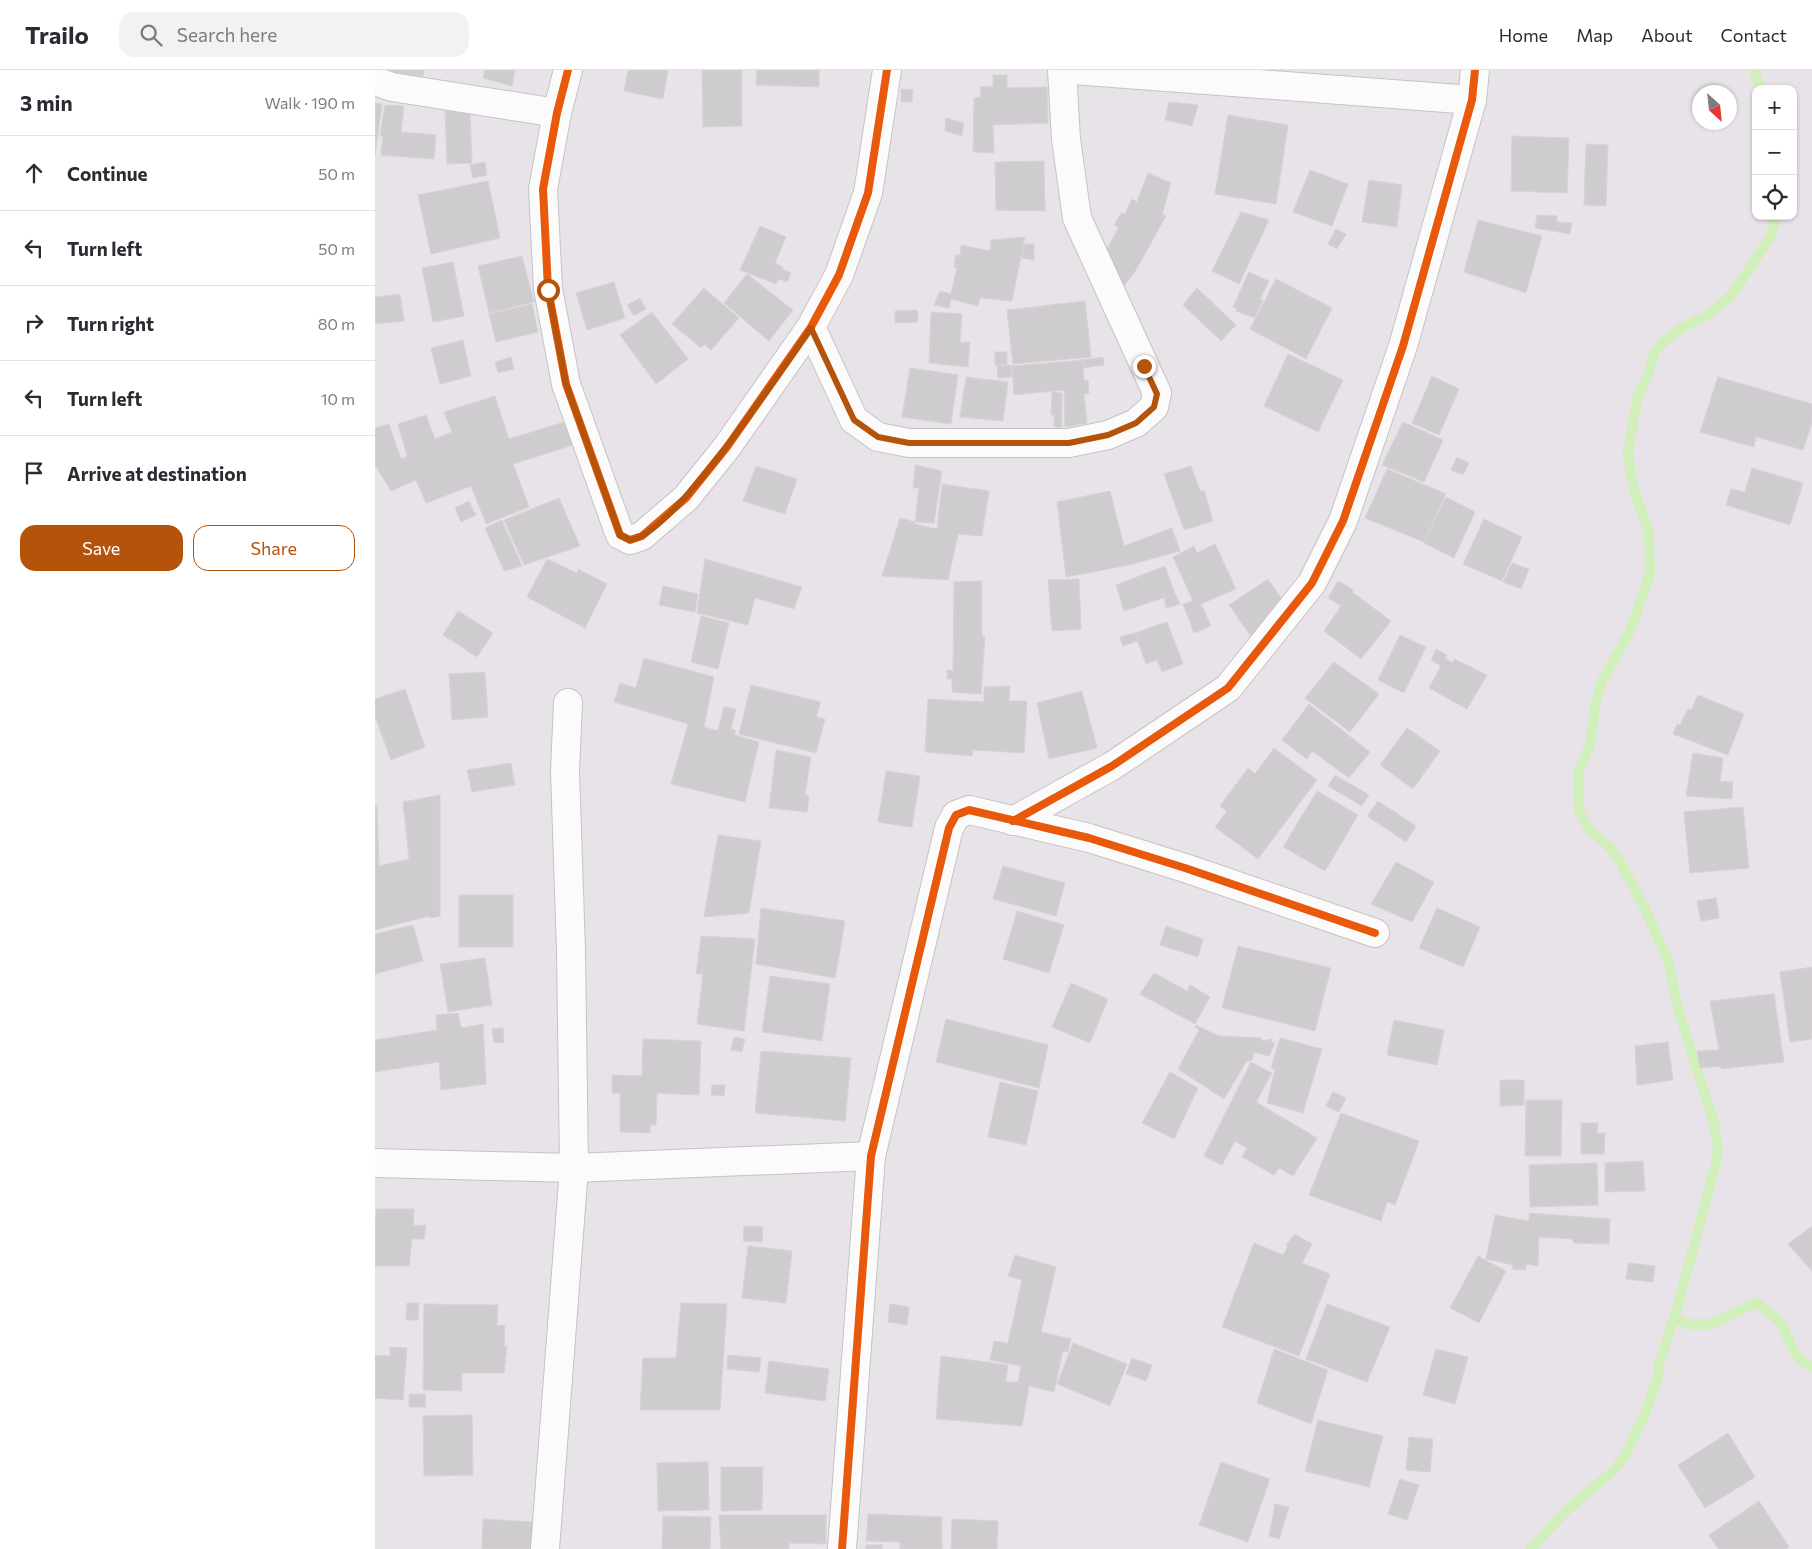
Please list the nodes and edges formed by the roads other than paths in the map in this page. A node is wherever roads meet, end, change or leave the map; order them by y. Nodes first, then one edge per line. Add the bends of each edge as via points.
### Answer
1 (568, 70) edge
2 (887, 70) edge
3 (1062, 70) edge
4 (1073, 70) edge
5 (1475, 70) edge
6 (375, 81) edge
7 (427, 81) edge
8 (1473, 100) junction
9 (557, 113) junction
10 (811, 328) junction
11 (568, 703) dead end
12 (1013, 821) junction
13 (1375, 934) dead end
14 (871, 1156) junction
15 (375, 1163) edge
16 (574, 1168) junction
17 (545, 1549) edge
18 (842, 1549) edge

1 - 9 street
2 - 10 street via 868,193 839,275
3 - 10 street via 1066,139 1077,218 1157,394 1154,407 1136,423 1108,435 1069,443 909,443 878,437 854,420
4 - 8 street
5 - 8 street
6 - 7 street via 392,87
7 - 9 street
8 - 12 street via 1403,346 1343,521 1311,583 1228,688 1112,766
9 - 10 street via 543,189 548,290 566,384 620,535 636,540 685,498 727,447
11 - 16 street via 565,771
12 - 13 street via 1098,841
12 - 14 street via 969,810 957,815 949,828
14 - 16 street
14 - 18 street
15 - 16 street
16 - 17 street

